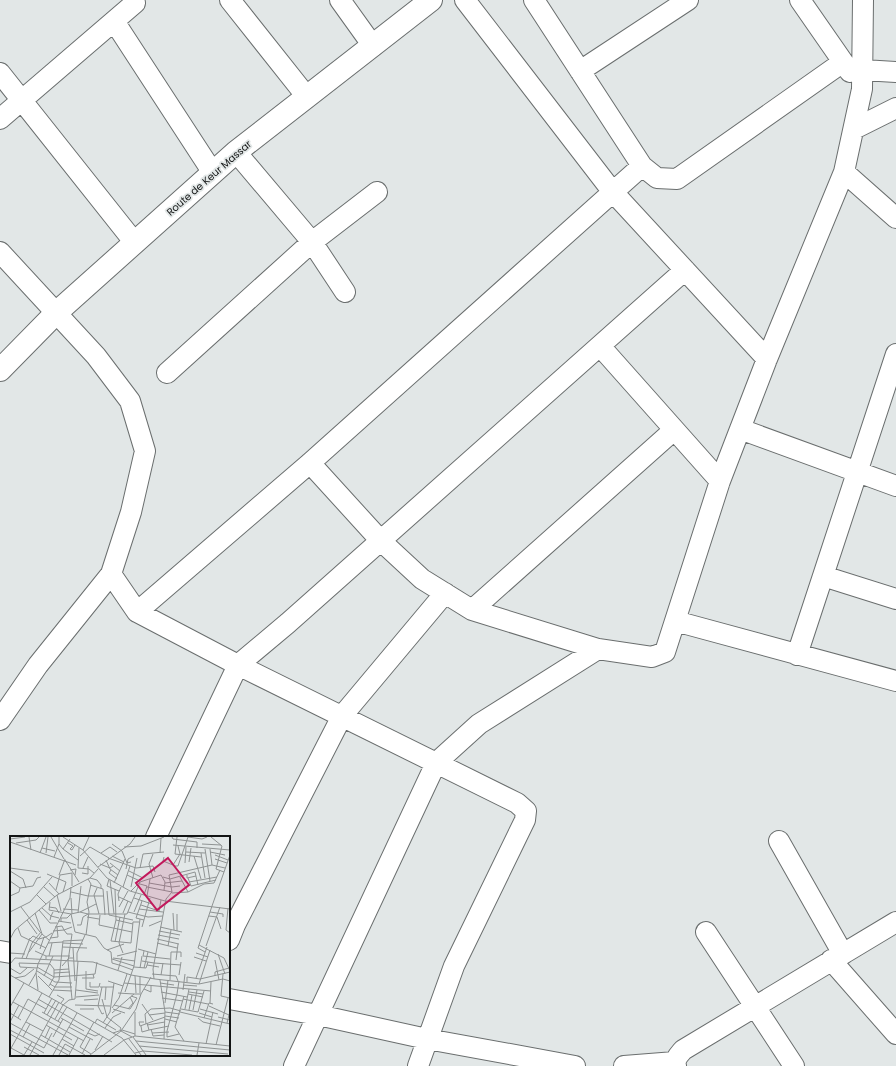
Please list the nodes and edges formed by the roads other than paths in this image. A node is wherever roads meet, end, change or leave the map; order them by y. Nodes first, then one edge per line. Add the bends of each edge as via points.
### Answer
1 (230, 0) edge
2 (340, 0) edge
3 (431, 0) edge
4 (465, 0) edge
5 (534, 0) edge
6 (688, 0) edge
7 (800, 0) edge
8 (863, 0) edge
9 (135, 3) dead end
10 (114, 21) junction
11 (373, 46) junction
12 (843, 62) junction
13 (580, 71) junction
14 (896, 72) edge
15 (0, 73) edge
16 (862, 79) junction
17 (307, 97) junction
18 (22, 101) junction
19 (896, 108) edge
20 (0, 119) edge
21 (854, 129) junction
22 (236, 152) junction
23 (642, 166) junction
24 (844, 172) junction
25 (213, 173) junction
26 (612, 191) junction
27 (377, 192) dead end
28 (896, 218) edge
29 (312, 242) junction
30 (135, 243) junction
31 (0, 252) edge
32 (685, 270) junction
33 (345, 292) dead end
34 (56, 313) junction
35 (600, 346) junction
36 (896, 357) edge
37 (767, 359) junction
38 (0, 370) edge
39 (167, 373) dead end
40 (740, 429) junction
41 (674, 430) junction
42 (310, 463) junction
43 (857, 472) junction
44 (720, 481) junction
45 (896, 486) edge
46 (381, 541) junction
47 (111, 574) junction
48 (823, 576) junction
49 (445, 593) junction
50 (896, 599) edge
51 (472, 610) junction
52 (137, 612) junction
53 (675, 622) junction
54 (598, 649) junction
55 (797, 655) junction
56 (238, 665) junction
57 (896, 682) edge
58 (342, 716) junction
59 (0, 720) edge
60 (436, 763) junction
61 (156, 836) edge
62 (779, 841) dead end
63 (896, 922) edge
64 (706, 932) dead end
65 (230, 938) edge
66 (0, 951) edge
67 (10, 953) edge
68 (837, 957) junction
69 (230, 999) edge
70 (755, 1006) junction
71 (318, 1015) junction
72 (896, 1034) edge
73 (427, 1039) junction
74 (528, 1062) edge
75 (675, 1064) edge
76 (647, 1065) edge
77 (294, 1066) edge
78 (418, 1066) edge
79 (575, 1066) edge
80 (624, 1066) edge
81 (794, 1066) edge

1 - 17 street
2 - 11 street
3 - 11 main road, Route de Keur Massar
4 - 26 street
5 - 13 street
6 - 13 street
7 - 12 street
8 - 16 street
9 - 10 street
10 - 18 street
10 - 25 street
11 - 17 main road, Route de Keur Massar
12 - 16 street
12 - 23 street via 677,179 657,178
13 - 23 street
14 - 16 street
15 - 18 street
16 - 21 street
17 - 22 main road, Route de Keur Massar
18 - 20 street
18 - 30 street
19 - 21 street
21 - 24 street
22 - 25 main road, Route de Keur Massar
22 - 29 street
23 - 26 street
24 - 28 street
24 - 37 street
25 - 30 main road, Route de Keur Massar
26 - 32 street
26 - 42 street
27 - 29 street
29 - 33 street
29 - 39 street
30 - 34 main road, Route de Keur Massar
31 - 34 street
32 - 35 street
32 - 37 street
34 - 38 main road, Route de Keur Massar
34 - 47 street via 96,356 130,401 145,451 131,512
35 - 41 street
35 - 46 street
36 - 43 street
37 - 40 street
40 - 43 street
40 - 44 street
41 - 44 street
41 - 51 street
42 - 46 street
42 - 52 street
43 - 45 street
43 - 48 street
44 - 53 street
46 - 49 street via 422,579
46 - 56 street
47 - 52 street
47 - 59 street via 38,665
48 - 50 street
48 - 55 street
49 - 51 street
49 - 58 street
51 - 54 street
52 - 56 street
53 - 54 street via 665,652 652,657
53 - 55 street
54 - 60 street via 479,724
55 - 57 street
56 - 58 street
56 - 61 street
58 - 60 street
58 - 65 street
60 - 71 street
60 - 73 street via 518,803 526,811 525,820 454,966
62 - 68 street
63 - 68 street
64 - 70 street
66 - 67 street
68 - 70 street
68 - 72 street
69 - 71 street
70 - 75 street via 683,1050
70 - 81 street
71 - 73 street
71 - 77 street
73 - 74 street
73 - 78 street
74 - 79 street
75 - 76 street
76 - 80 street

